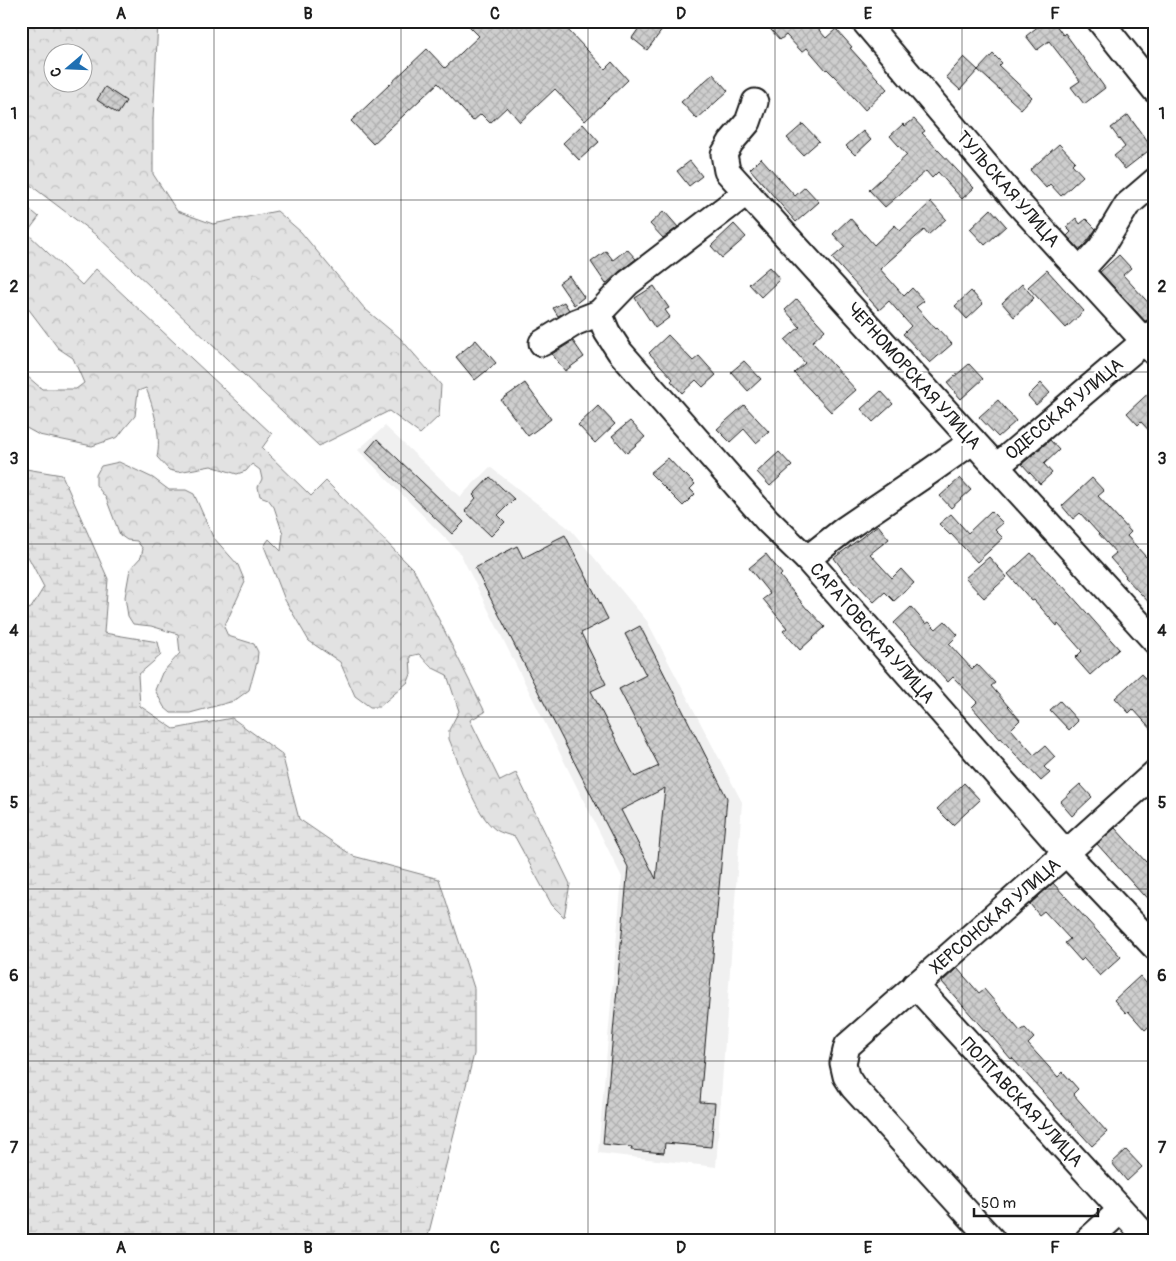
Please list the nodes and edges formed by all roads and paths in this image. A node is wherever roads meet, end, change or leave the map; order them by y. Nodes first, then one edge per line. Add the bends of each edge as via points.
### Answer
1 (864, 21) edge
2 (1100, 21) edge
3 (1155, 90) edge
4 (755, 102) dead end
5 (1155, 181) edge
6 (747, 192) junction
7 (1080, 271) junction
8 (598, 313) junction
9 (1151, 342) edge
10 (542, 343) dead end
11 (973, 441) junction
12 (996, 467) junction
13 (807, 559) junction
14 (1155, 640) edge
15 (1155, 773) edge
16 (1066, 853) junction
17 (1155, 947) edge
18 (915, 985) junction
19 (1121, 1210) junction
20 (992, 1240) edge
21 (1088, 1240) edge
22 (1149, 1240) edge

1 - 7 street, ТУЛЬСКАЯ УЛИЦА
2 - 3 street
4 - 6 street, ЧЕРНОМОРСКАЯ УЛИЦА via 748,122 724,154 727,171
5 - 7 street via 1126,205 1101,248
6 - 8 street via 628,283
6 - 11 street, ЧЕРНОМОРСКАЯ УЛИЦА
7 - 9 street, ТУЛЬСКАЯ УЛИЦА
8 - 10 street
8 - 13 street, САРАТОВСКАЯ УЛИЦА via 620,352 768,521
9 - 12 street, ОДЕССКАЯ УЛИЦА
11 - 12 street, ЧЕРНОМОРСКАЯ УЛИЦА
11 - 13 street
12 - 14 street, ЧЕРНОМОРСКАЯ УЛИЦА
13 - 16 street, САРАТОВСКАЯ УЛИЦА
15 - 16 street, ХЕРСОНСКАЯ УЛИЦА
16 - 17 street, САРАТОВСКАЯ УЛИЦА
16 - 18 street, ХЕРСОНСКАЯ УЛИЦА
18 - 19 street, ПОЛТАВСКАЯ УЛИЦА
18 - 20 street, ХЕРСОНСКАЯ УЛИЦА via 847,1046 843,1063 846,1076
19 - 21 street
19 - 22 street, ПОЛТАВСКАЯ УЛИЦА

